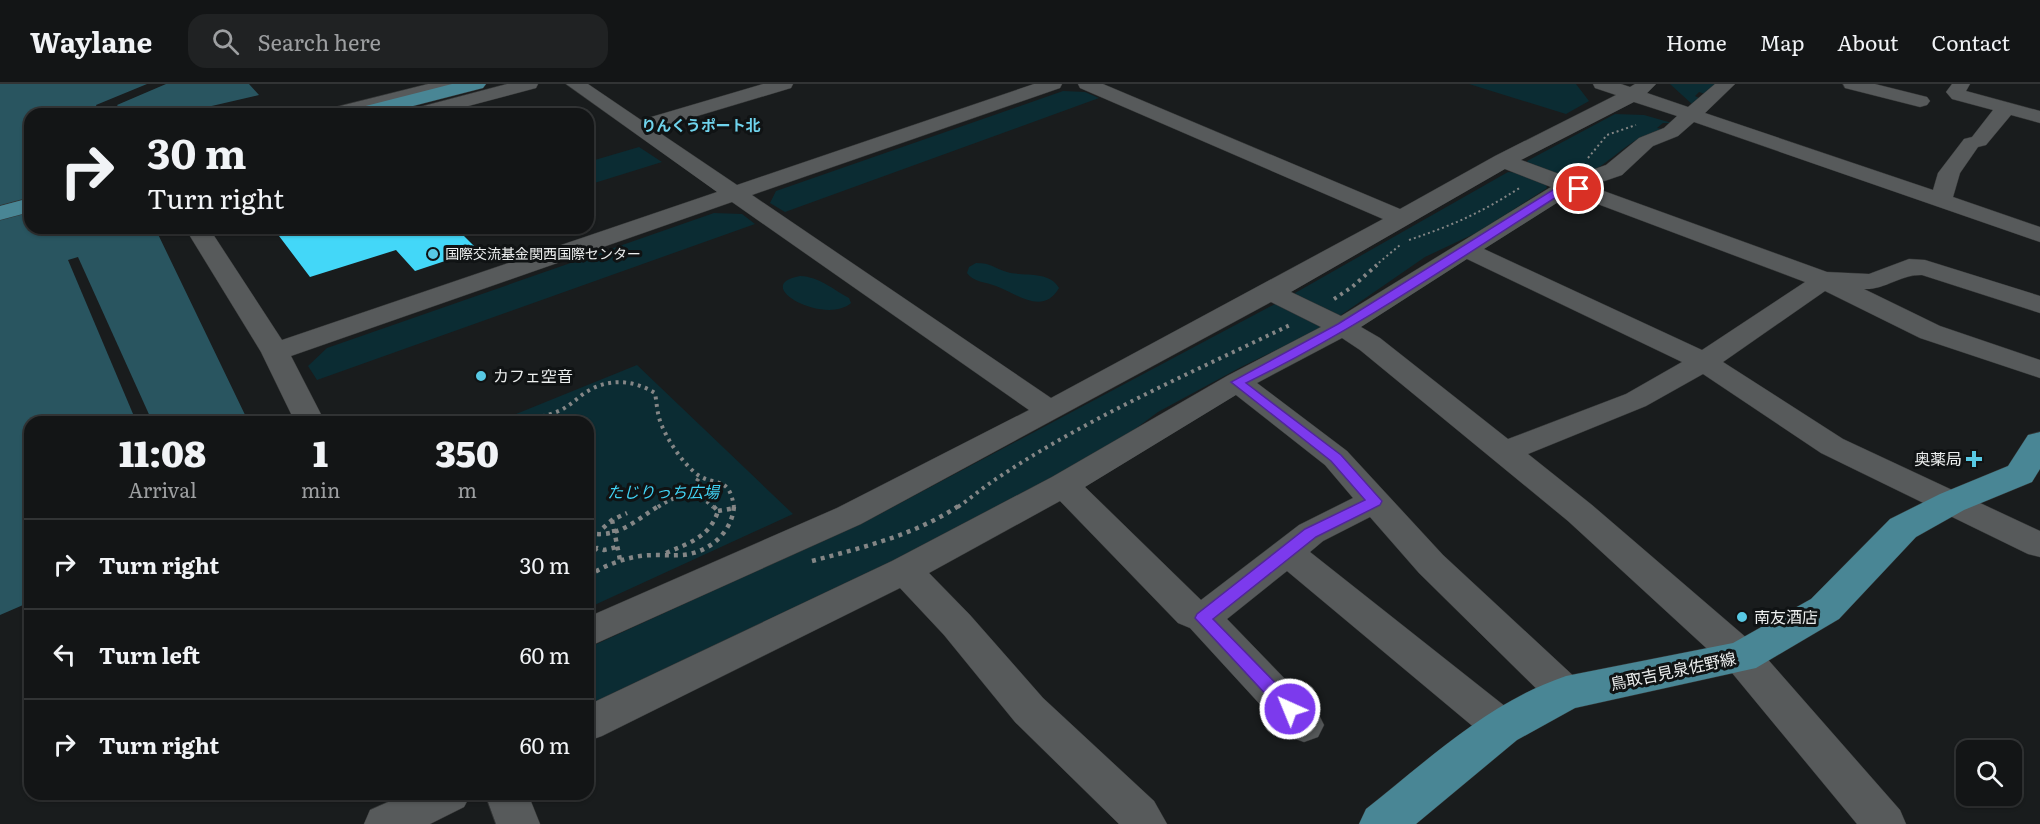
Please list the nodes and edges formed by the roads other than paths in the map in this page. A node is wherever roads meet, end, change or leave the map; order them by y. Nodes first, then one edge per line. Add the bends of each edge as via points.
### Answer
1 (451, 84) edge
2 (476, 84) edge
3 (502, 84) edge
4 (529, 84) edge
5 (575, 84) edge
6 (784, 84) edge
7 (1053, 84) edge
8 (1088, 84) edge
9 (1602, 84) edge
10 (1726, 84) edge
11 (1959, 84) edge
12 (1846, 85) edge
13 (1641, 89) edge
14 (1920, 101) dead end
15 (356, 108) edge
16 (381, 108) edge
17 (409, 108) edge
18 (439, 108) edge
19 (2006, 108) junction
20 (1692, 114) junction
21 (2040, 117) edge
22 (638, 127) junction
23 (1503, 161) junction
24 (1574, 175) junction
25 (734, 194) junction
26 (24, 198) edge
27 (1941, 200) junction
28 (0, 204) edge
29 (24, 207) edge
30 (0, 213) edge
31 (1401, 218) junction
32 (201, 234) edge
33 (2040, 235) edge
34 (1465, 249) junction
35 (1824, 280) junction
36 (1271, 292) junction
37 (2040, 305) edge
38 (1334, 315) junction
39 (275, 352) junction
40 (1704, 362) junction
41 (2040, 369) edge
42 (1237, 382) junction
43 (1050, 411) junction
44 (307, 416) edge
45 (2040, 442) edge
46 (1507, 451) junction
47 (1064, 485) junction
48 (1375, 501) junction
49 (1952, 502) junction
50 (2040, 545) edge
51 (1287, 552) junction
52 (905, 570) junction
53 (1203, 618) junction
54 (594, 630) edge
55 (1742, 657) junction
56 (1566, 693) junction
57 (594, 721) edge
58 (1304, 725) dead end
59 (1502, 728) junction
60 (436, 800) edge
61 (509, 800) edge
62 (386, 824) edge
63 (518, 824) edge
64 (1145, 824) edge
65 (1382, 824) edge
66 (1884, 824) edge

1 - 15 street
2 - 16 main road
3 - 17 main road
4 - 18 street
5 - 22 street
6 - 22 street
7 - 25 street
8 - 31 street
9 - 13 street
10 - 20 street
11 - 19 street via 1959,95
12 - 14 street via 1894,101
13 - 20 street
13 - 23 street
19 - 21 street
19 - 27 street via 1979,141 1971,143 1949,173
20 - 24 street via 1671,132 1646,142 1614,170
20 - 27 street
22 - 25 street
23 - 24 street
23 - 31 street
24 - 34 street
24 - 35 street
25 - 39 street
25 - 43 street
26 - 28 main road
27 - 33 street
29 - 30 main road
31 - 36 street
32 - 39 street
34 - 38 street
34 - 40 street
35 - 37 street via 1872,282 1909,267 1925,268
35 - 40 street
35 - 41 street via 1930,332
36 - 38 street
36 - 43 street
38 - 42 street via 1285,359
38 - 46 street
39 - 44 street
40 - 46 street via 1636,400
40 - 49 street via 1832,446
42 - 47 street
42 - 48 street via 1336,458
43 - 54 street via 849,516
45 - 49 main road, 鳥取吉見泉佐野線 via 2020,474
46 - 55 street
47 - 52 street
47 - 53 street via 1191,613
48 - 51 street via 1311,533
48 - 56 street via 1431,564
49 - 50 street
49 - 55 main road, 鳥取吉見泉佐野線 via 1903,528 1825,609
51 - 53 street
51 - 59 street
52 - 57 street
52 - 64 street via 1029,710
53 - 58 street
55 - 56 main road, 鳥取吉見泉佐野線
55 - 66 street
56 - 59 main road, 鳥取吉見泉佐野線
59 - 65 main road, 鳥取吉見泉佐野線
60 - 62 street
61 - 63 street

